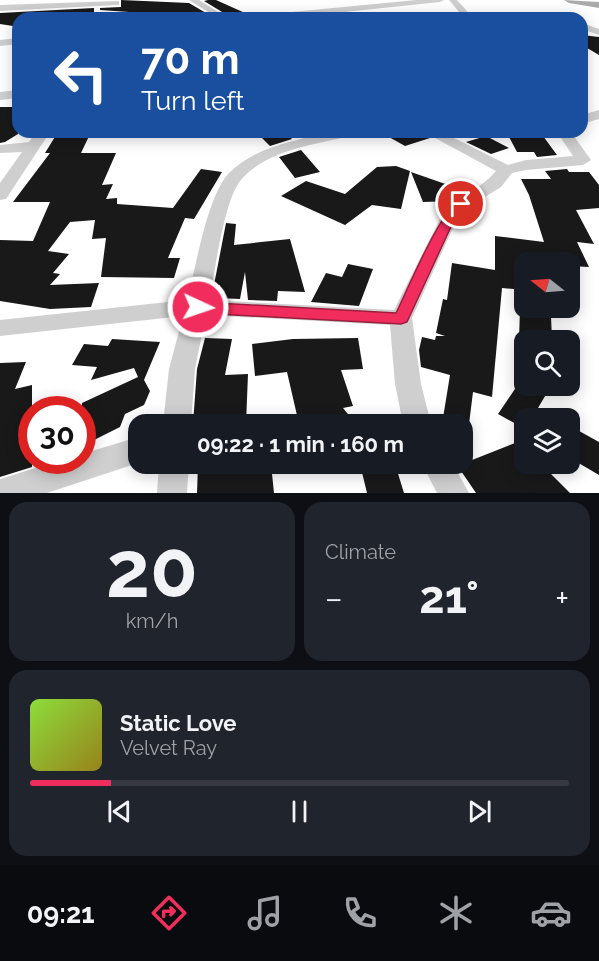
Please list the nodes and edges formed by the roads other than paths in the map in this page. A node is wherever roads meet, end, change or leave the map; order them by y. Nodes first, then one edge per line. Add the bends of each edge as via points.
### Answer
1 (58, 0) edge
2 (193, 0) edge
3 (440, 0) edge
4 (453, 0) edge
5 (569, 0) edge
6 (583, 0) edge
7 (116, 3) dead end
8 (599, 3) edge
9 (50, 5) junction
10 (0, 8) edge
11 (214, 12) edge
12 (321, 12) edge
13 (464, 12) edge
14 (39, 138) edge
15 (323, 138) edge
16 (443, 138) edge
17 (570, 138) edge
18 (34, 146) junction
19 (0, 148) edge
20 (593, 162) edge
21 (506, 170) junction
22 (0, 195) edge
23 (198, 307) junction
24 (401, 318) junction
25 (0, 327) edge
26 (178, 414) edge
27 (415, 414) edge
28 (128, 453) edge
29 (173, 474) edge
30 (443, 474) edge
31 (3, 493) edge
32 (172, 493) edge
33 (454, 493) edge

1 - 9 street
2 - 11 street
3 - 12 street
4 - 13 street
5 - 8 main road
6 - 8 main road
7 - 9 street
9 - 10 street
14 - 18 street
15 - 23 street via 253,162 233,178 221,204
16 - 21 street
17 - 20 street
18 - 19 street
18 - 22 street
20 - 21 street via 526,165
21 - 24 street via 495,183 461,204 449,217
23 - 24 street
23 - 25 street
23 - 26 street via 182,369
24 - 27 street
28 - 31 street
29 - 32 street
30 - 33 street

